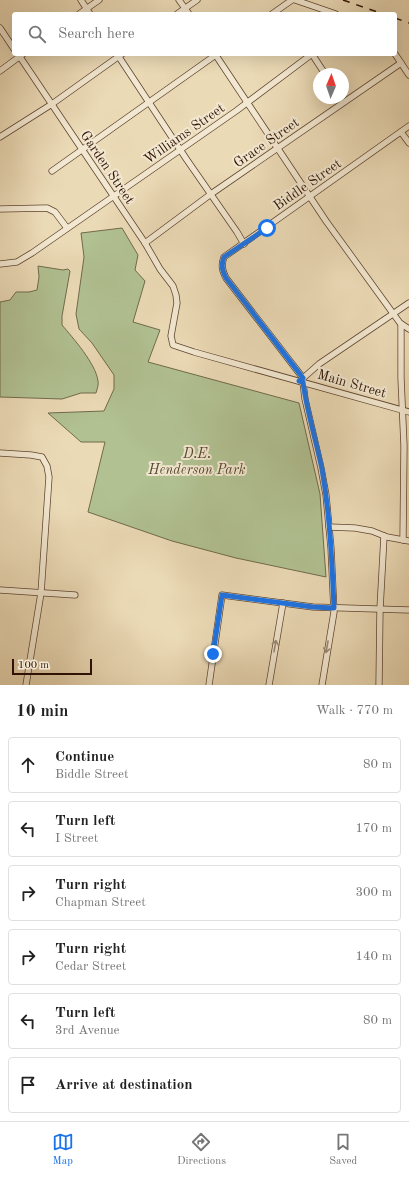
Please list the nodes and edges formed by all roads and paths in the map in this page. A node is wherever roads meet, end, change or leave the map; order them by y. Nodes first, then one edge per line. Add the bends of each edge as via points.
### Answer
1 (81, 0) edge
2 (99, 0) edge
3 (179, 0) edge
4 (197, 0) edge
5 (292, 0) edge
6 (295, 0) edge
7 (281, 8) junction
8 (88, 11) edge
9 (187, 11) edge
10 (275, 12) edge
11 (284, 12) edge
12 (330, 12) edge
13 (0, 28) edge
14 (12, 46) edge
15 (19, 56) edge
16 (21, 56) edge
17 (118, 56) edge
18 (120, 56) edge
19 (213, 56) edge
20 (217, 56) edge
21 (309, 56) edge
22 (313, 56) edge
23 (396, 56) edge
24 (401, 63) junction
25 (321, 68) edge
26 (0, 70) edge
27 (409, 75) edge
28 (349, 96) edge
29 (148, 102) junction
30 (248, 102) junction
31 (52, 104) junction
32 (338, 104) edge
33 (409, 126) edge
34 (401, 132) junction
35 (0, 137) edge
36 (409, 143) edge
37 (278, 148) junction
38 (180, 149) junction
39 (82, 150) junction
40 (52, 170) dead end
41 (211, 194) junction
42 (113, 197) junction
43 (310, 197) junction
44 (0, 209) edge
45 (67, 228) junction
46 (145, 243) junction
47 (244, 244) junction
48 (0, 264) edge
49 (409, 303) edge
50 (393, 313) junction
51 (402, 324) junction
52 (409, 329) edge
53 (173, 345) joint
54 (302, 380) junction
55 (402, 410) junction
56 (409, 412) edge
57 (0, 453) edge
58 (329, 527) junction
59 (384, 536) junction
60 (406, 540) edge
61 (0, 590) edge
62 (41, 593) junction
63 (75, 595) dead end
64 (283, 603) junction
65 (334, 608) junction
66 (380, 609) junction
67 (409, 610) edge
68 (26, 685) edge
69 (209, 685) edge
70 (269, 685) edge
71 (322, 685) edge
72 (379, 685) edge

1 - 8 street
2 - 8 street
3 - 9 street
4 - 9 street
5 - 7 street
6 - 12 street
7 - 10 street
7 - 11 street
13 - 14 street
15 - 26 street
16 - 31 street, Garden Street
17 - 31 street
18 - 29 street
19 - 29 street
20 - 30 street
21 - 30 street, Williams Street
22 - 25 street
23 - 24 street
24 - 27 street
24 - 28 street, Grace Street
29 - 38 street
29 - 39 street
30 - 37 street
30 - 38 street, Williams Street
31 - 35 street
31 - 39 street, Garden Street
32 - 37 street, Grace Street
33 - 34 street, Biddle Street
34 - 36 street
34 - 43 street, Biddle Street
37 - 41 street, Grace Street
37 - 43 street
38 - 41 street
38 - 42 street, Williams Street
39 - 40 street
39 - 42 street, Garden Street
41 - 46 street, Grace Street
41 - 47 street
42 - 45 street, Williams Street
42 - 46 street, Garden Street
43 - 47 street, Biddle Street
43 - 50 street
44 - 45 street via 46,208 55,212
45 - 48 street, Williams Street via 22,259
46 - 53 street, Garden Street via 173,286 176,295 178,303 171,336
47 - 54 street, Biddle Street via 224,257 222,272
49 - 50 street
50 - 51 street
50 - 54 street via 319,364
51 - 52 street
51 - 55 street
53 - 54 street, Main Street
54 - 55 street, Main Street
54 - 58 street via 321,468
55 - 56 street, Main Street
55 - 60 street
57 - 62 street via 31,455 42,457 45,461 49,484
58 - 59 street via 355,528
58 - 65 street
59 - 60 street
59 - 66 street
61 - 62 street
62 - 63 street
62 - 68 street
64 - 65 street
64 - 69 street via 222,595
70 -> 64 street
65 - 66 street
65 -> 71 street
66 - 67 street
66 - 72 street

